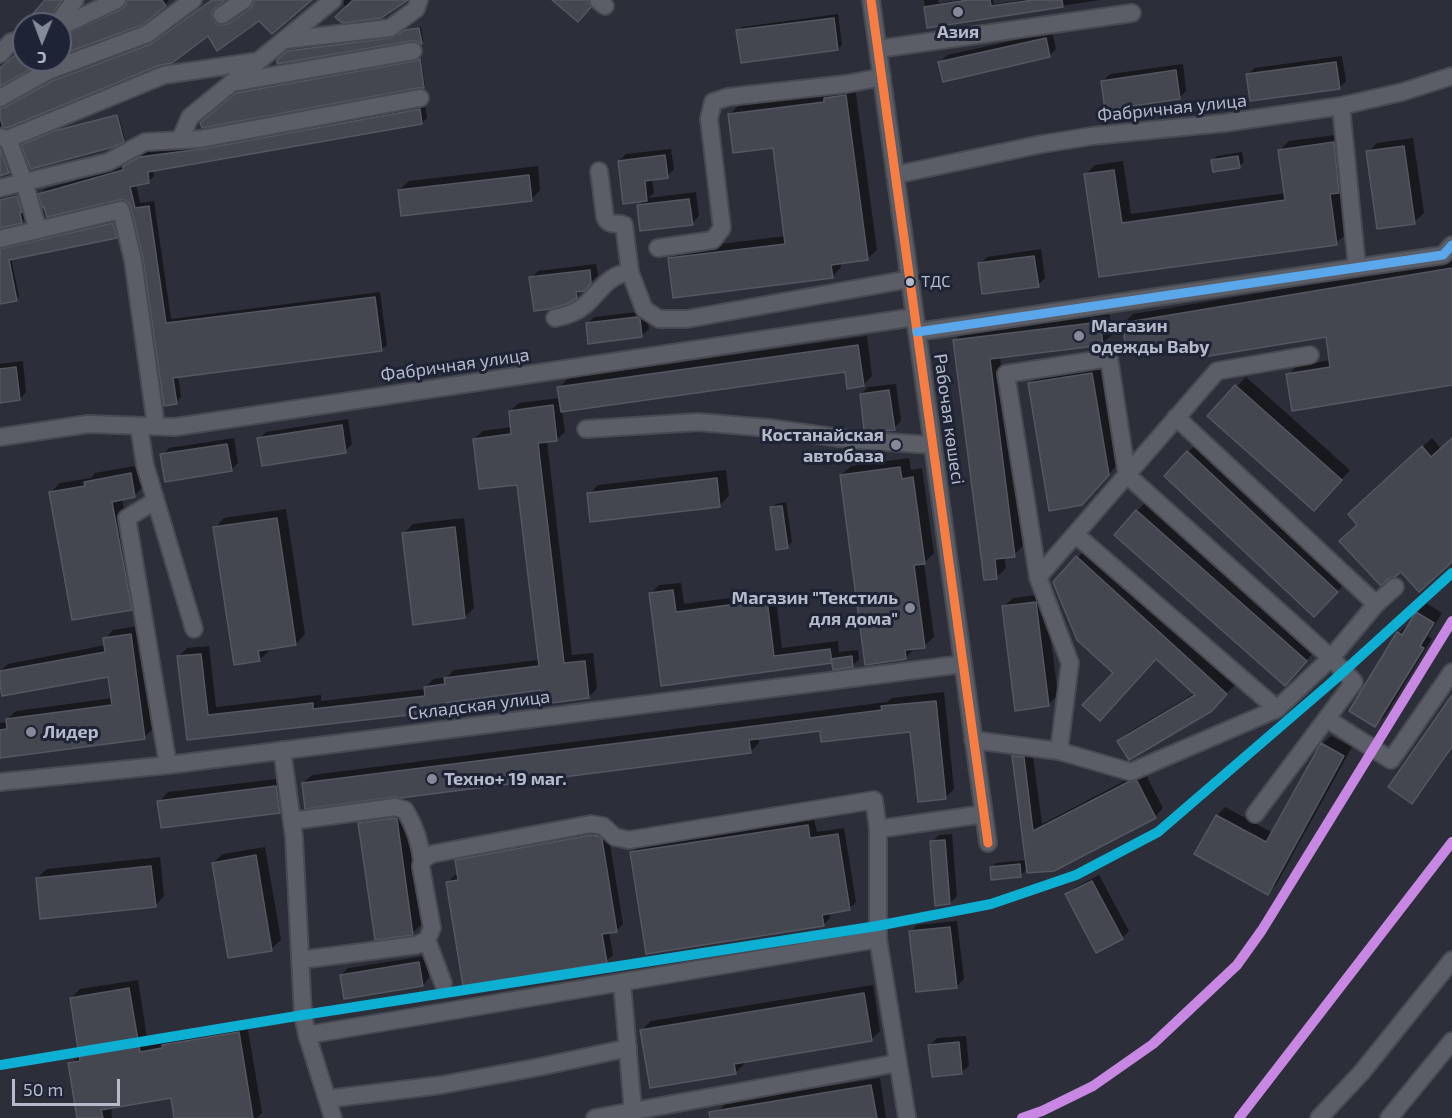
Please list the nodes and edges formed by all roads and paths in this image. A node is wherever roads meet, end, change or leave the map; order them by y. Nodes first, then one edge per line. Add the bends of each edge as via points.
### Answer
1 (117, 0) edge
2 (193, 0) edge
3 (244, 0) edge
4 (333, 0) edge
5 (419, 0) edge
6 (871, 0) edge
7 (173, 6) edge
8 (1132, 13) dead end
9 (222, 15) dead end
10 (72, 20) edge
11 (284, 40) junction
12 (12, 42) edge
13 (878, 49) junction
14 (413, 51) dead end
15 (0, 54) edge
16 (259, 60) junction
17 (1452, 76) edge
18 (882, 77) junction
19 (230, 84) junction
20 (0, 98) edge
21 (420, 98) dead end
22 (1341, 106) junction
23 (4, 138) edge
24 (180, 140) junction
25 (599, 171) dead end
26 (894, 175) junction
27 (24, 182) junction
28 (0, 188) edge
29 (38, 230) junction
30 (0, 239) edge
31 (1452, 245) edge
32 (658, 248) dead end
33 (1357, 267) junction
34 (630, 272) junction
35 (910, 279) junction
36 (555, 318) dead end
37 (916, 325) junction
38 (1310, 355) dead end
39 (1176, 417) junction
40 (147, 426) junction
41 (586, 429) dead end
42 (0, 437) edge
43 (933, 445) junction
44 (1127, 475) junction
45 (156, 501) junction
46 (1075, 534) junction
47 (1038, 577) junction
48 (1395, 587) dead end
49 (1376, 604) junction
50 (194, 628) dead end
51 (1331, 658) junction
52 (963, 664) junction
53 (1452, 672) edge
54 (1277, 709) junction
55 (1327, 719) junction
56 (974, 740) junction
57 (282, 750) junction
58 (1059, 751) junction
59 (168, 765) junction
60 (0, 782) edge
61 (984, 814) junction
62 (1255, 814) dead end
63 (292, 821) junction
64 (878, 829) junction
65 (988, 843) dead end
66 (422, 860) junction
67 (878, 939) junction
68 (427, 940) junction
69 (300, 960) junction
70 (1452, 960) edge
71 (622, 982) junction
72 (443, 983) dead end
73 (307, 1035) junction
74 (1452, 1041) edge
75 (628, 1048) junction
76 (898, 1063) junction
77 (327, 1099) junction
78 (633, 1111) junction
79 (906, 1117) edge
80 (333, 1118) edge
81 (595, 1118) edge
82 (1319, 1118) edge
83 (1389, 1118) edge

1 - 10 street
2 - 7 street
3 - 9 street
4 - 11 street
5 - 11 street via 416,9 390,28
6 - 13 street, Рабочая көшесі
7 - 20 street via 147,34 48,71
8 - 13 street
11 - 16 street
12 - 15 street
13 - 18 street, Рабочая көшесі
14 - 19 street
16 - 19 street
16 - 23 street via 164,75
17 - 22 street, Фабричная улица
18 - 26 street, Рабочая көшесі
18 - 32 street via 713,102 709,119 722,228 713,240
19 - 24 street via 190,117
21 - 24 street
22 - 26 street, Фабричная улица via 1042,144
22 - 33 street
23 - 27 street
24 - 27 street via 145,142 108,162
25 - 34 street via 607,221 624,225
26 - 35 street, Рабочая көшесі
27 - 28 street
27 - 29 street
29 - 30 street
29 - 40 street via 122,210 133,260
31 - 33 street, Фабричная улица via 1443,255
33 - 37 street, Фабричная улица
34 - 35 street via 644,309 659,319 687,319
34 - 36 street via 614,276 568,316
35 - 37 street, Рабочая көшесі
37 - 40 street, Фабричная улица via 175,427
37 - 43 street, Рабочая көшесі
38 - 39 street via 1217,371
39 - 44 street
39 - 49 street
40 - 42 street, Фабричная улица via 88,424
40 - 45 street via 145,465
41 - 43 street via 698,422
43 - 52 street, Рабочая көшесі
44 - 46 street
44 - 47 street via 1108,358 1006,374
44 - 51 street
45 - 50 street
45 - 59 street via 127,518
46 - 47 street
46 - 54 street
47 - 58 street via 1070,663
48 - 49 street
49 - 51 street
51 - 54 street
51 - 55 street via 1354,682
52 - 56 street, Рабочая көшесі
52 - 57 street, Складская улица
53 - 55 street via 1391,760
54 - 58 street via 1131,772
55 - 62 street
56 - 58 street
56 - 61 street, Рабочая көшесі
57 - 59 street, Складская улица
57 - 63 street
59 - 60 street, Складская улица
61 - 64 street
61 - 65 street, Рабочая көшесі
63 - 66 street via 395,807 405,810
63 - 69 street
64 - 66 street via 874,800 629,840 591,824 432,854
64 - 67 street
66 - 68 street via 432,928
67 - 71 street
67 - 76 street
68 - 69 street via 417,945
68 - 72 street
69 - 73 street
70 - 82 street via 1362,1072
71 - 73 street
71 - 75 street
73 - 77 street
74 - 83 street
75 - 77 street via 441,1085
75 - 78 street
76 - 78 street
76 - 79 street
77 - 80 street
78 - 81 street

